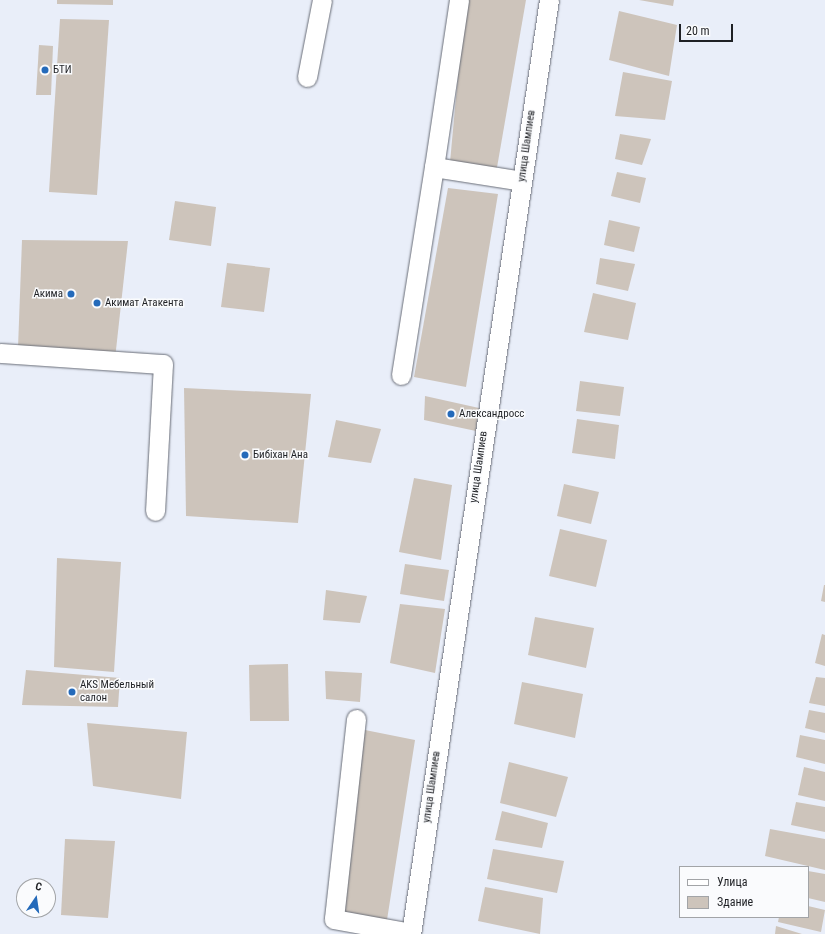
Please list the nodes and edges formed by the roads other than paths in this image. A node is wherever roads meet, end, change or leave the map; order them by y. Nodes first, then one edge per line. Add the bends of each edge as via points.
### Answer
1 (322, 0) edge
2 (459, 0) edge
3 (549, 0) edge
4 (307, 77) dead end
5 (434, 167) junction
6 (522, 181) junction
7 (0, 354) edge
8 (401, 376) dead end
9 (155, 511) dead end
10 (356, 719) dead end
11 (411, 934) edge

1 - 4 street
2 - 5 street
3 - 6 street, улица Шампиев
5 - 6 street
5 - 8 street
6 - 11 street, улица Шампиев
7 - 9 street via 163,364
10 - 11 street via 334,919

